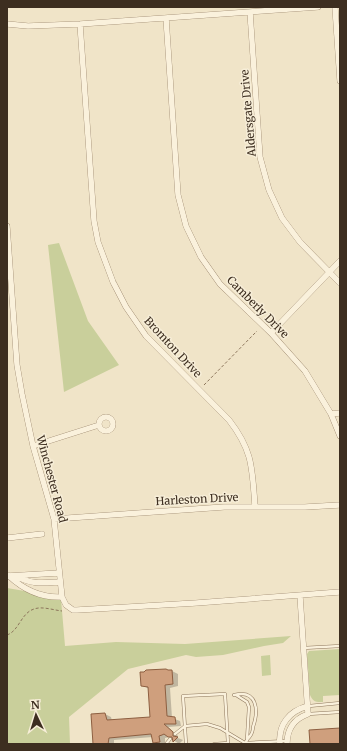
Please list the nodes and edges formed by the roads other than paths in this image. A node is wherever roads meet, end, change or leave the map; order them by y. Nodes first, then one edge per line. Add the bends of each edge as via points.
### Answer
1 (318, 7) edge
2 (335, 7) edge
3 (250, 12) junction
4 (166, 18) junction
5 (7, 24) edge
6 (80, 24) junction
7 (340, 81) edge
8 (7, 226) edge
9 (340, 261) edge
10 (330, 273) junction
11 (340, 283) edge
12 (271, 333) junction
13 (340, 413) edge
14 (331, 414) junction
15 (99, 426) dead end
16 (340, 436) edge
17 (33, 446) junction
18 (340, 505) edge
19 (256, 506) junction
20 (54, 519) junction
21 (42, 534) dead end
22 (7, 538) edge
23 (59, 573) junction
24 (8, 576) edge
25 (16, 576) junction
26 (60, 582) junction
27 (340, 592) edge
28 (300, 596) junction
29 (62, 597) junction
30 (340, 646) edge
31 (303, 648) junction
32 (340, 703) edge
33 (308, 706) junction
34 (340, 712) edge
35 (308, 714) junction
36 (185, 726) junction
37 (227, 732) junction
38 (175, 734) dead end
39 (170, 739) dead end
40 (247, 739) junction
41 (280, 742) edge
42 (287, 742) edge
43 (166, 744) edge
44 (186, 744) edge
45 (214, 744) edge
46 (228, 744) edge
47 (245, 744) edge

1 - 3 street
2 - 7 street
3 - 4 street
3 - 10 street, Aldersgate Drive via 260,157 269,190 286,224
4 - 6 street
4 - 12 street, Camberly Drive via 178,195 186,226 201,257 220,284
5 - 6 street
6 - 19 street, Bromton Drive via 94,221 98,242 113,282 146,336 238,432 247,448 252,465
8 - 17 street, Winchester Road via 17,365
9 - 10 street
10 - 11 street, Aldersgate Drive
10 - 12 street
12 - 14 street, Camberly Drive via 305,371
13 - 14 street
14 - 16 street, Camberly Drive
15 - 17 street
17 - 20 street, Winchester Road
18 - 19 street, Harleston Drive via 305,508
19 - 20 street, Harleston Drive via 224,506
20 - 23 street, Winchester Road
21 - 22 street
23 - 25 street
23 - 26 street, Winchester Road
24 - 25 street
24 - 29 street via 32,592
25 - 26 street via 26,582
26 - 29 street, Winchester Road
27 - 28 street
28 - 29 street via 73,610 66,605
28 - 31 street
30 - 31 lane
31 - 33 street
32 - 33 lane
33 - 35 street
33 - 41 street via 293,712 286,719 281,727
34 - 35 lane
35 - 42 street via 295,720
36 - 37 lane via 207,724
36 - 37 lane via 183,696 225,694
36 - 38 lane
36 - 44 lane
37 - 46 lane
37 - 47 lane
39 - 43 lane
40 - 40 lane via 250,707 247,702 235,695 240,693 250,696 256,706 251,736
40 - 47 lane
41 - 42 lane
41 - 47 lane
45 - 46 lane

